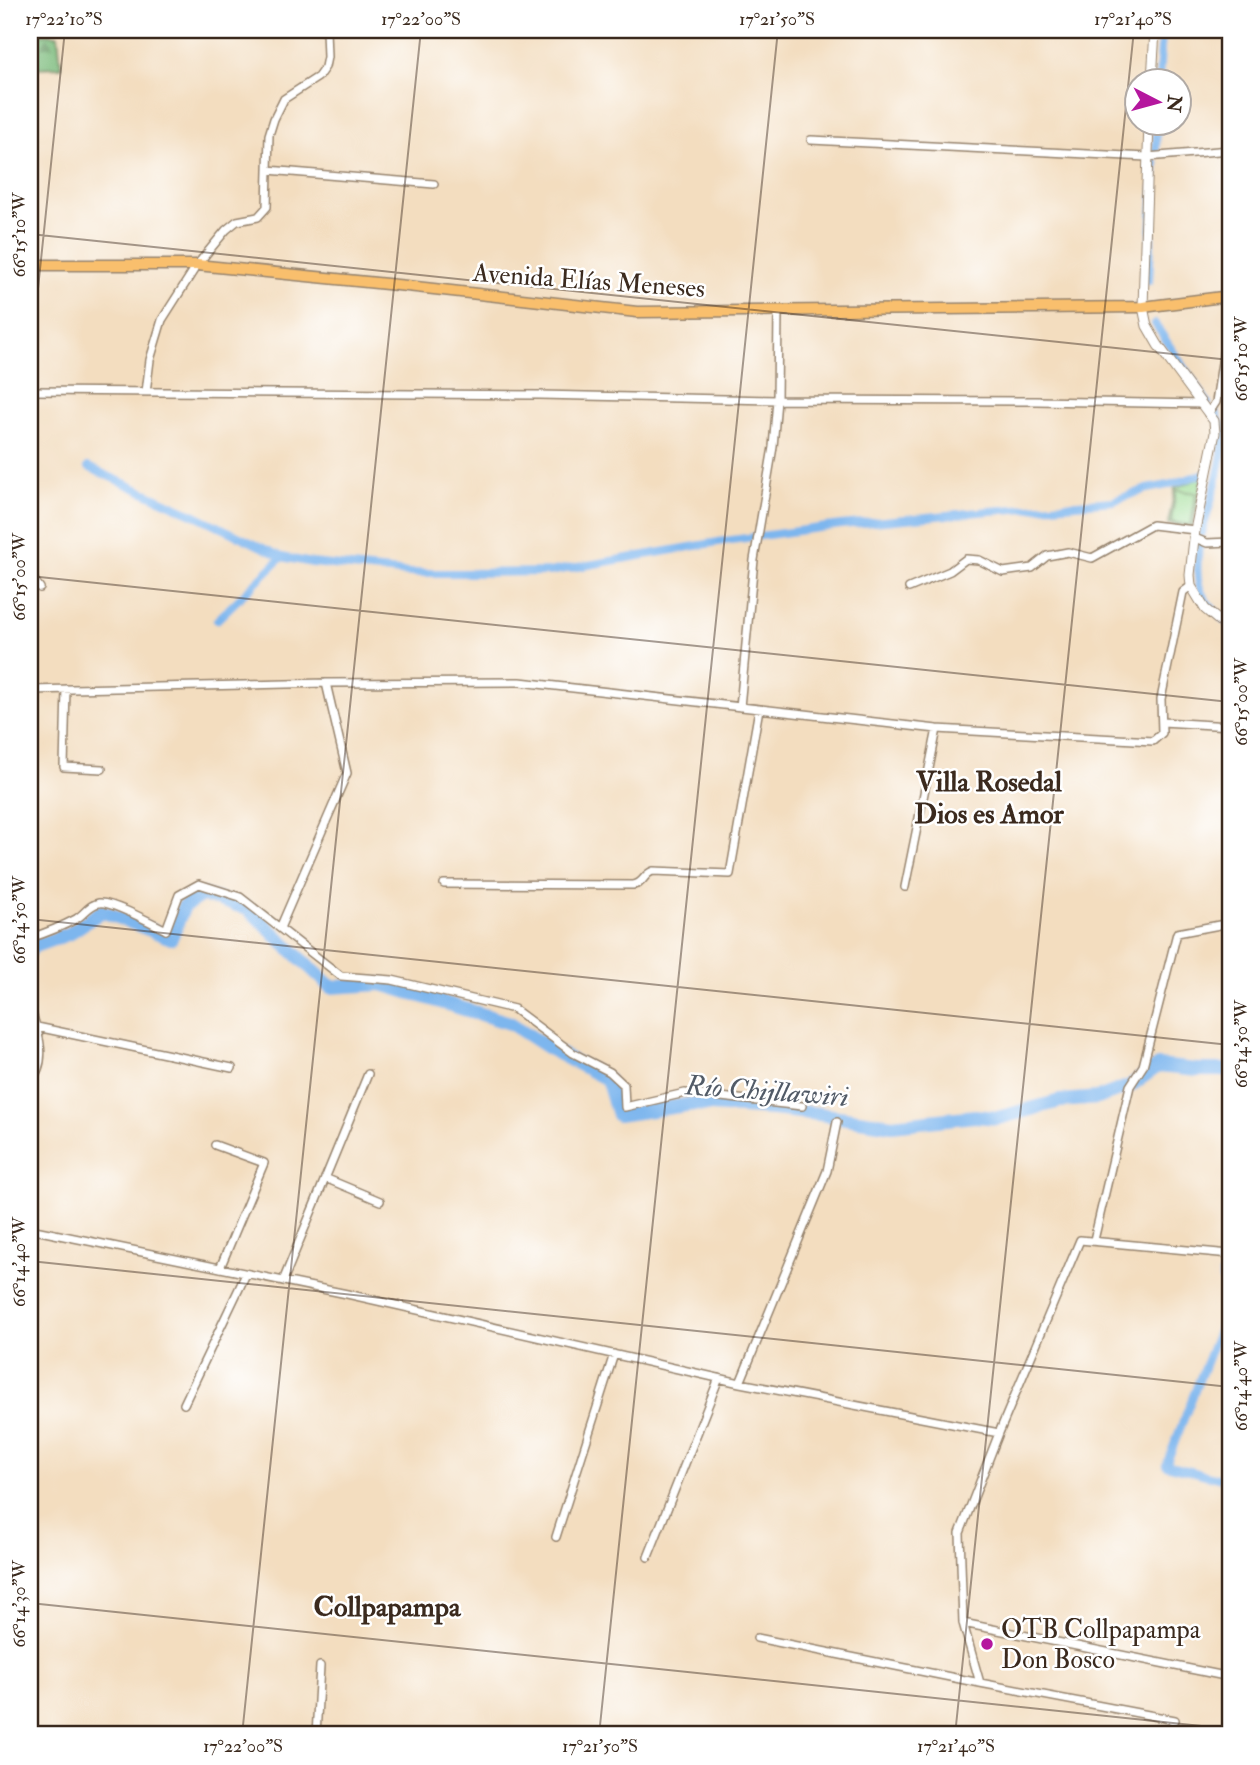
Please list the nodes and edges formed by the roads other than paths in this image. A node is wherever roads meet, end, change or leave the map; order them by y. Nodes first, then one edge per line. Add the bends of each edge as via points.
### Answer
1 (326, 30) edge
2 (1155, 30) edge
3 (1228, 30) edge
4 (1230, 46) edge
5 (1153, 66) edge
6 (1148, 136) edge
7 (811, 140) dead end
8 (1230, 150) edge
9 (1147, 157) junction
10 (268, 170) junction
11 (434, 184) dead end
12 (30, 265) edge
13 (197, 265) junction
14 (1230, 296) edge
15 (1143, 307) junction
16 (1230, 310) edge
17 (778, 312) junction
18 (30, 391) edge
19 (146, 392) junction
20 (777, 400) junction
21 (1202, 404) junction
22 (1208, 414) junction
23 (1195, 534) junction
24 (1230, 542) edge
25 (30, 577) edge
26 (1191, 586) junction
27 (40, 588) dead end
28 (909, 588) dead end
29 (1230, 630) edge
30 (326, 683) junction
31 (66, 689) junction
32 (30, 690) edge
33 (740, 707) junction
34 (759, 709) junction
35 (1162, 722) junction
36 (1230, 726) edge
37 (937, 729) junction
38 (102, 769) dead end
39 (444, 884) dead end
40 (905, 887) dead end
41 (1230, 923) edge
42 (280, 928) junction
43 (30, 938) edge
44 (30, 1007) edge
45 (37, 1027) junction
46 (232, 1068) dead end
47 (368, 1074) dead end
48 (30, 1081) edge
49 (802, 1106) dead end
50 (837, 1122) dead end
51 (215, 1145) dead end
52 (325, 1178) junction
53 (380, 1201) dead end
54 (30, 1229) edge
55 (1094, 1240) junction
56 (1230, 1254) edge
57 (220, 1268) junction
58 (246, 1274) junction
59 (283, 1281) junction
60 (614, 1354) junction
61 (719, 1378) junction
62 (740, 1383) junction
63 (184, 1404) dead end
64 (999, 1433) junction
65 (556, 1537) dead end
66 (648, 1557) dead end
67 (963, 1623) junction
68 (757, 1638) dead end
69 (320, 1666) dead end
70 (1230, 1677) edge
71 (980, 1683) junction
72 (316, 1735) edge
73 (1167, 1735) edge

1 - 10 street via 325,67 318,77 284,99 274,119
2 - 5 street
3 - 4 street
6 - 9 street
7 - 9 street
8 - 9 street
9 - 15 street
10 - 11 street
10 - 13 street via 264,212 232,226
12 - 13 main road, Avenida Elías Meneses
13 - 17 main road, Avenida Elías Meneses via 637,312
13 - 19 street via 162,320
14 - 15 main road, Avenida Elías Meneses
15 - 17 main road, Avenida Elías Meneses
15 - 21 street via 1158,345
16 - 22 street via 1216,402
17 - 20 street
18 - 19 street
19 - 20 street
20 - 21 street
20 - 33 street via 754,559
21 - 22 street
22 - 23 street via 1215,432
23 - 24 street via 1207,543
23 - 26 street
23 - 28 street via 1152,525 1092,558 1068,552 1047,556 1032,568 1003,572 966,559
25 - 27 street
26 - 29 street via 1205,609
26 - 35 street via 1183,592 1161,699
30 - 31 street
30 - 33 street via 520,682
30 - 42 street via 347,773
31 - 32 street
31 - 38 street via 64,767
33 - 34 street
34 - 37 street
34 - 39 street via 730,874 653,871 634,885
35 - 36 street
35 - 37 street via 1162,733 1153,741
37 - 40 street
41 - 55 street via 1177,933 1143,1066 1130,1086
42 - 43 street via 240,897 199,884 179,895 166,929 102,902 52,932
42 - 49 street via 341,976 392,980 514,1009 573,1053 610,1072 624,1085 625,1107 685,1094
44 - 45 street
45 - 46 street
45 - 48 street via 41,1061
47 - 52 street
50 - 62 street via 827,1171
51 - 57 street via 264,1163
52 - 53 street
52 - 59 street
54 - 57 street
55 - 56 street
55 - 64 street via 1080,1240
57 - 58 street
58 - 59 street
58 - 63 street
59 - 60 street
60 - 61 street
60 - 65 street
61 - 62 street
61 - 66 street
62 - 64 street
64 - 67 street via 960,1533
67 - 70 street
67 - 71 street
68 - 71 street
69 - 72 street
71 - 73 street via 1175,1720

